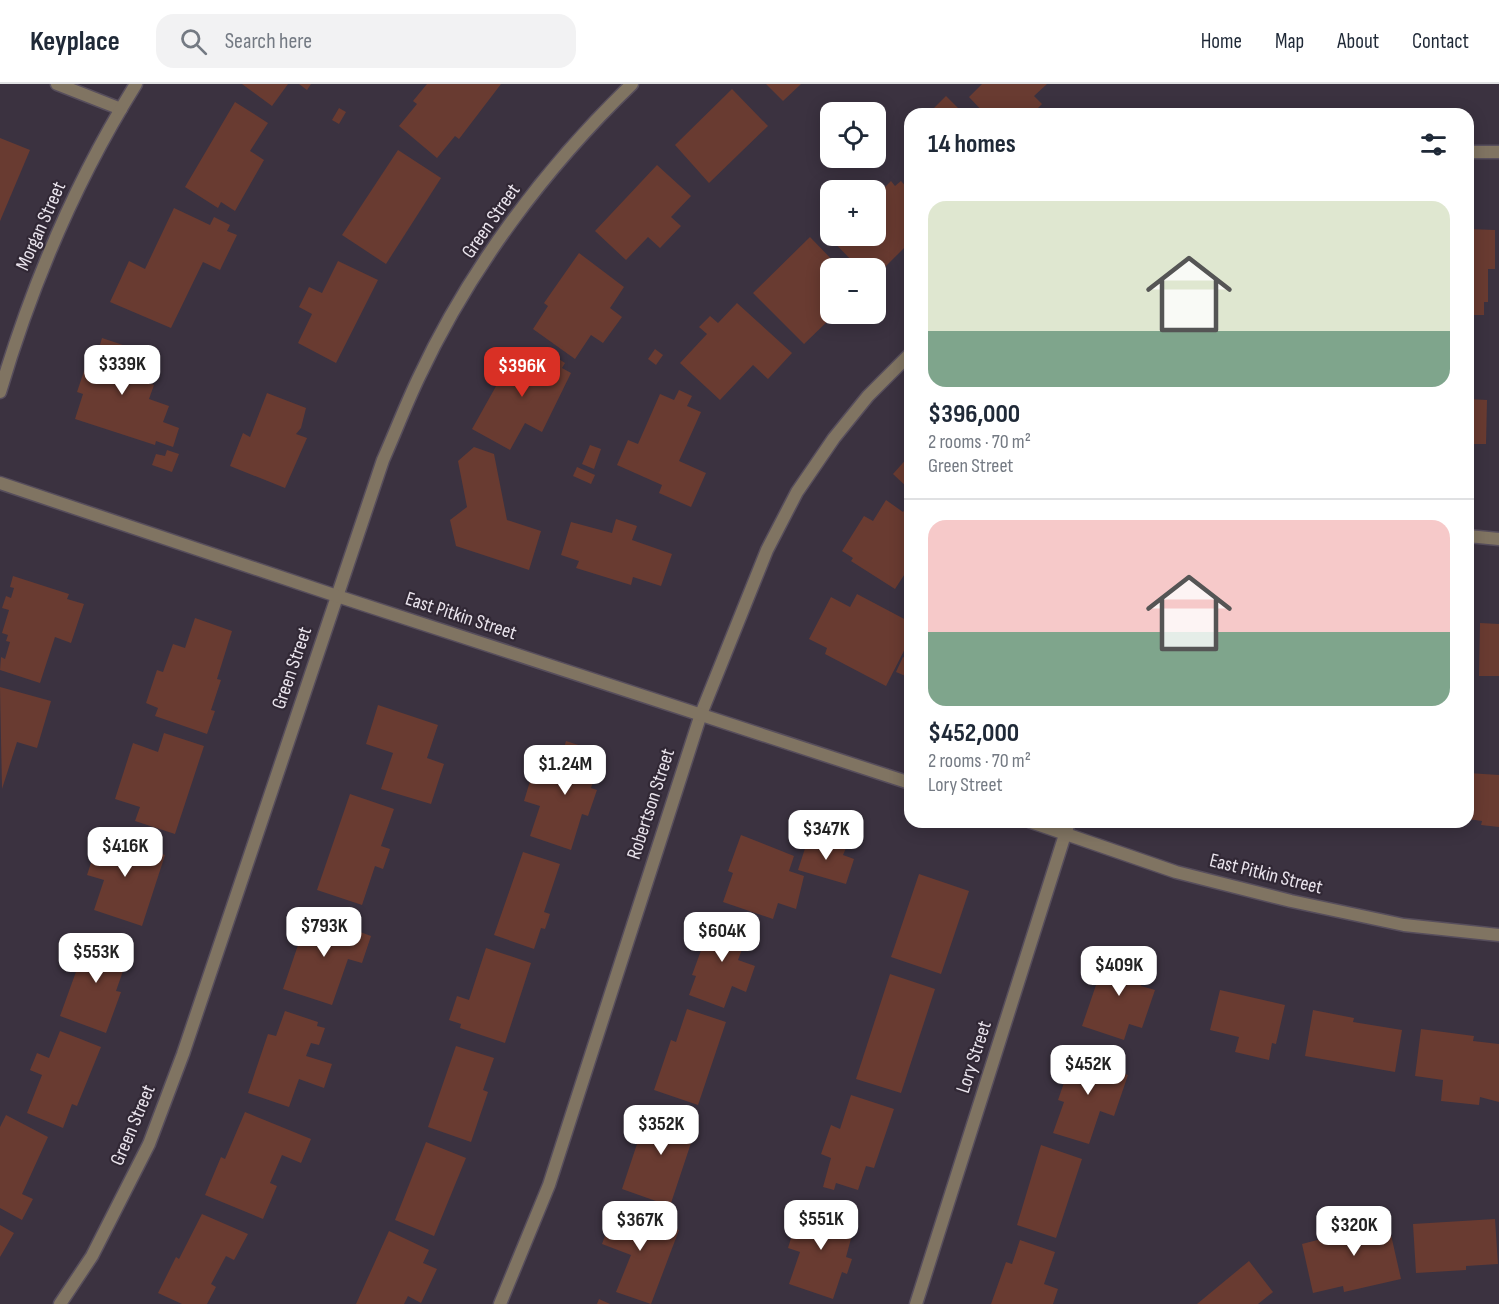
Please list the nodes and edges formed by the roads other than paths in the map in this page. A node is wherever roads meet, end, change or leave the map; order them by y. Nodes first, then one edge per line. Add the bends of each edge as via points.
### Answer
1 (57, 84) edge
2 (136, 84) edge
3 (632, 84) edge
4 (121, 109) junction
5 (1474, 152) edge
6 (1499, 152) edge
7 (904, 360) edge
8 (0, 392) edge
9 (0, 483) edge
10 (1474, 537) edge
11 (1499, 539) edge
12 (337, 596) junction
13 (701, 714) junction
14 (904, 781) edge
15 (1067, 828) edge
16 (1499, 935) edge
17 (60, 1304) edge
18 (500, 1304) edge
19 (916, 1304) edge

1 - 4 street
2 - 4 street, Morgan Street
3 - 12 street, Green Street via 549,173 464,294 420,376 382,460
4 - 8 street, Morgan Street via 47,257
5 - 6 street
7 - 13 street, Robertson Street via 868,396 797,492 767,550
9 - 12 street, East Pitkin Street
10 - 11 street
12 - 13 street, East Pitkin Street
12 - 17 street, Green Street via 149,1144 92,1256
13 - 14 street, East Pitkin Street
13 - 18 street, Robertson Street via 549,1185
15 - 16 street, East Pitkin Street via 1176,872 1291,901 1404,925
15 - 19 street, Lory Street

